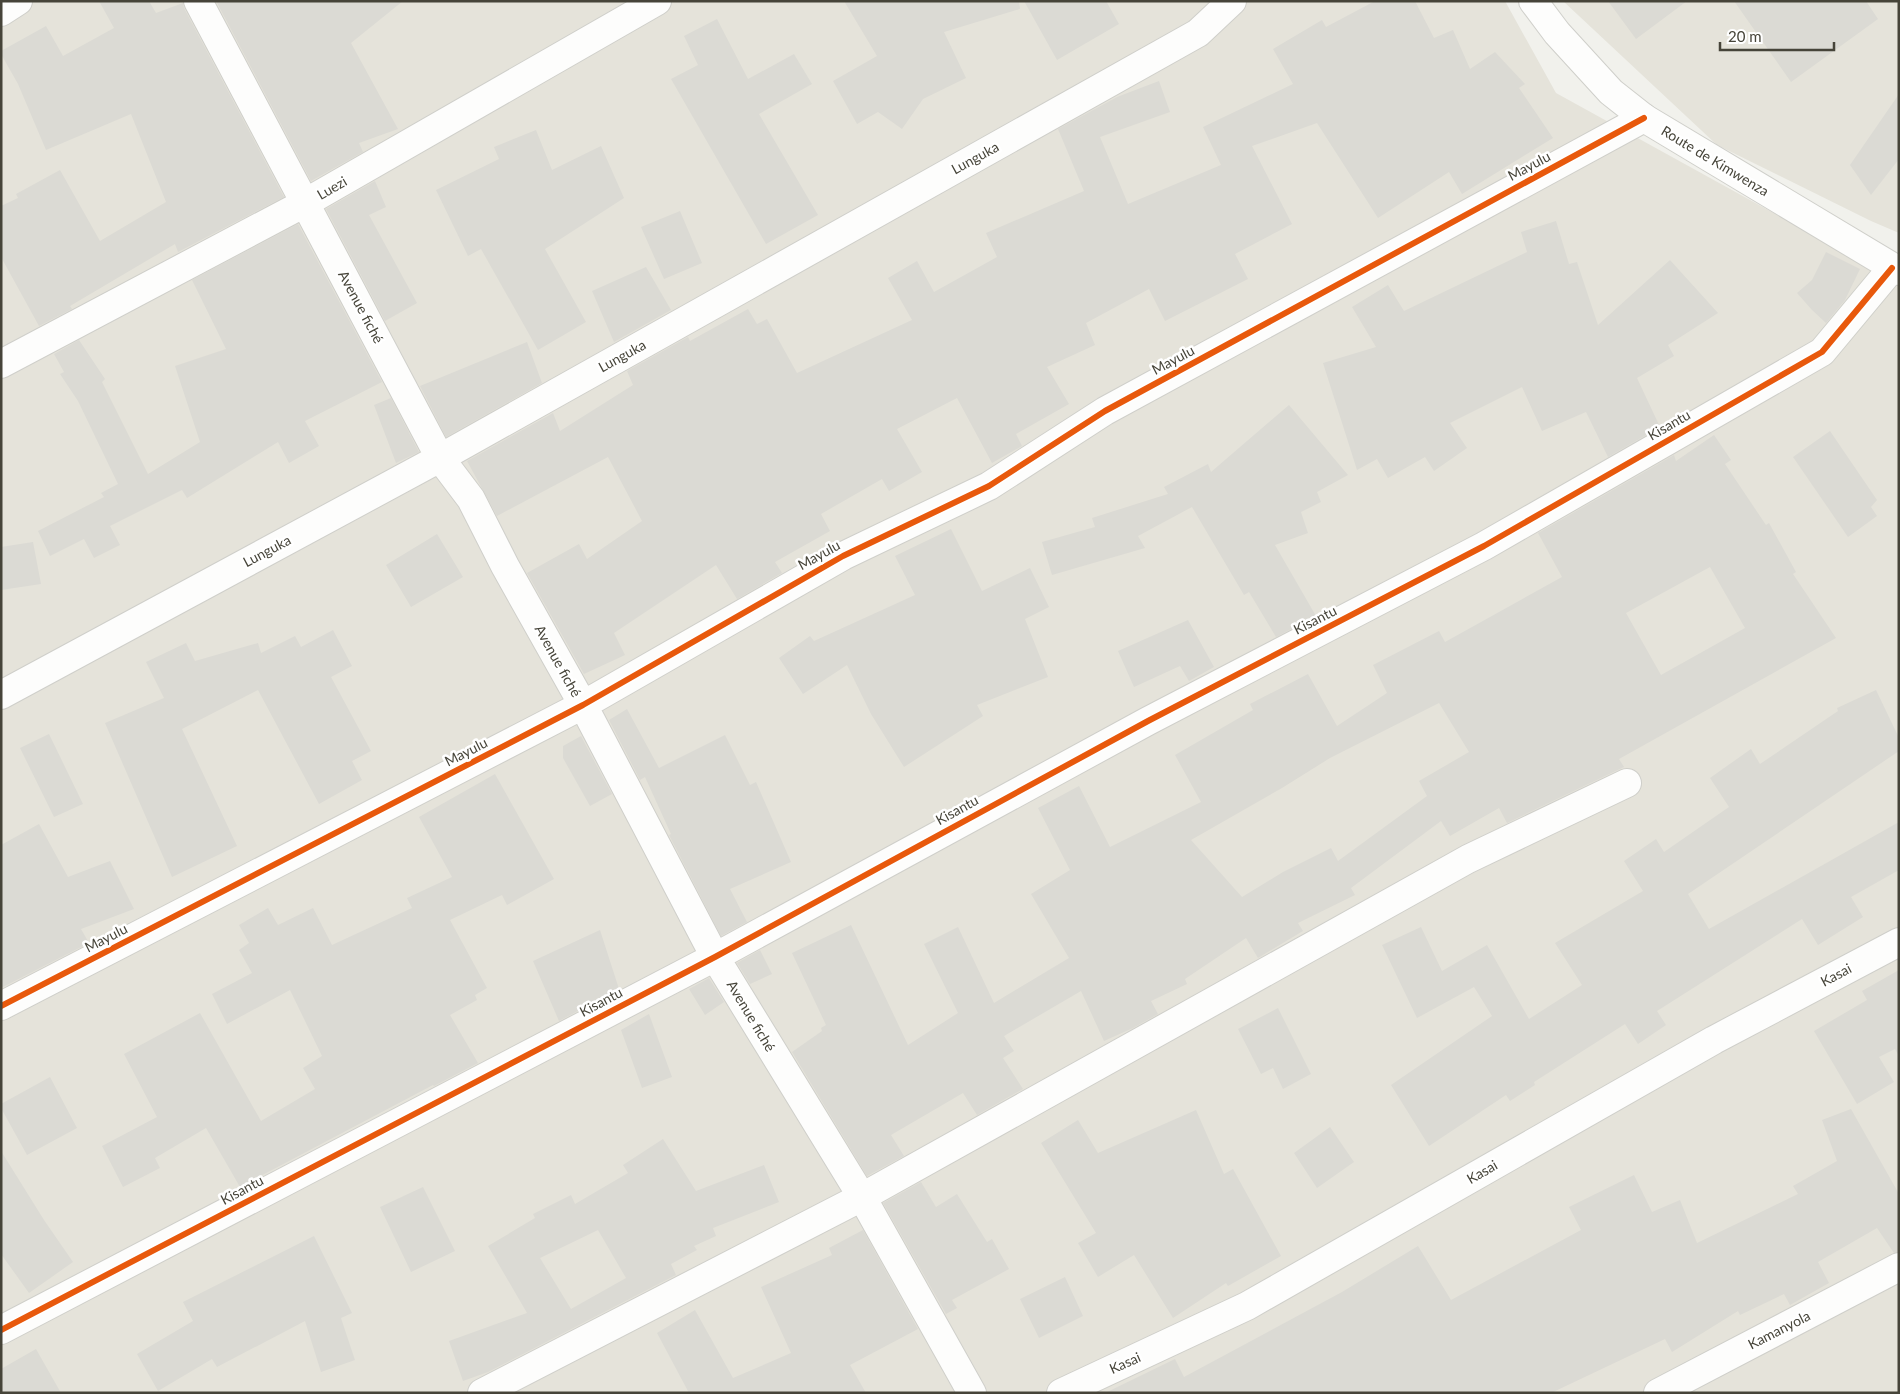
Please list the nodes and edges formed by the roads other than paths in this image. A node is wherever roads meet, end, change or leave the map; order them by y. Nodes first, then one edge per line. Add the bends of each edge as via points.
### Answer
1 (18, 1) edge
2 (198, 1) edge
3 (657, 1) edge
4 (1232, 1) edge
5 (1533, 1) edge
6 (1, 12) edge
7 (1644, 118) junction
8 (305, 203) junction
9 (1895, 269) edge
10 (1, 364) edge
11 (440, 458) junction
12 (1, 695) edge
13 (582, 705) junction
14 (1628, 783) dead end
15 (1899, 942) edge
16 (715, 957) junction
17 (1, 1006) edge
18 (862, 1197) junction
19 (1899, 1267) edge
20 (1, 1330) edge
21 (482, 1393) edge
22 (972, 1393) edge
23 (1061, 1393) edge
24 (1658, 1393) edge

1 - 6 street
2 - 8 street, Avenue fiché
3 - 8 street, Luezi
4 - 11 street, Lunguka via 1198,33
5 - 7 street, Route de Kimwenza via 1557,33 1611,92
7 - 9 street, Route de Kimwenza
7 - 13 street, Mayulu via 1105,411 989,486 844,556
8 - 10 street, Luezi
8 - 11 street, Avenue fiché
9 - 16 street, Kisantu via 1822,352 1484,546 1148,721
11 - 12 street, Lunguka
11 - 13 street, Avenue fiché via 470,499
13 - 16 street, Avenue fiché
13 - 17 street, Mayulu
14 - 18 street via 1468,859
15 - 23 street, Kasai via 1714,1040 1247,1306
16 - 18 street, Avenue fiché
16 - 20 street, Kisantu
18 - 21 street
18 - 22 street, Avenue fiché
19 - 24 street, Kamanyola

